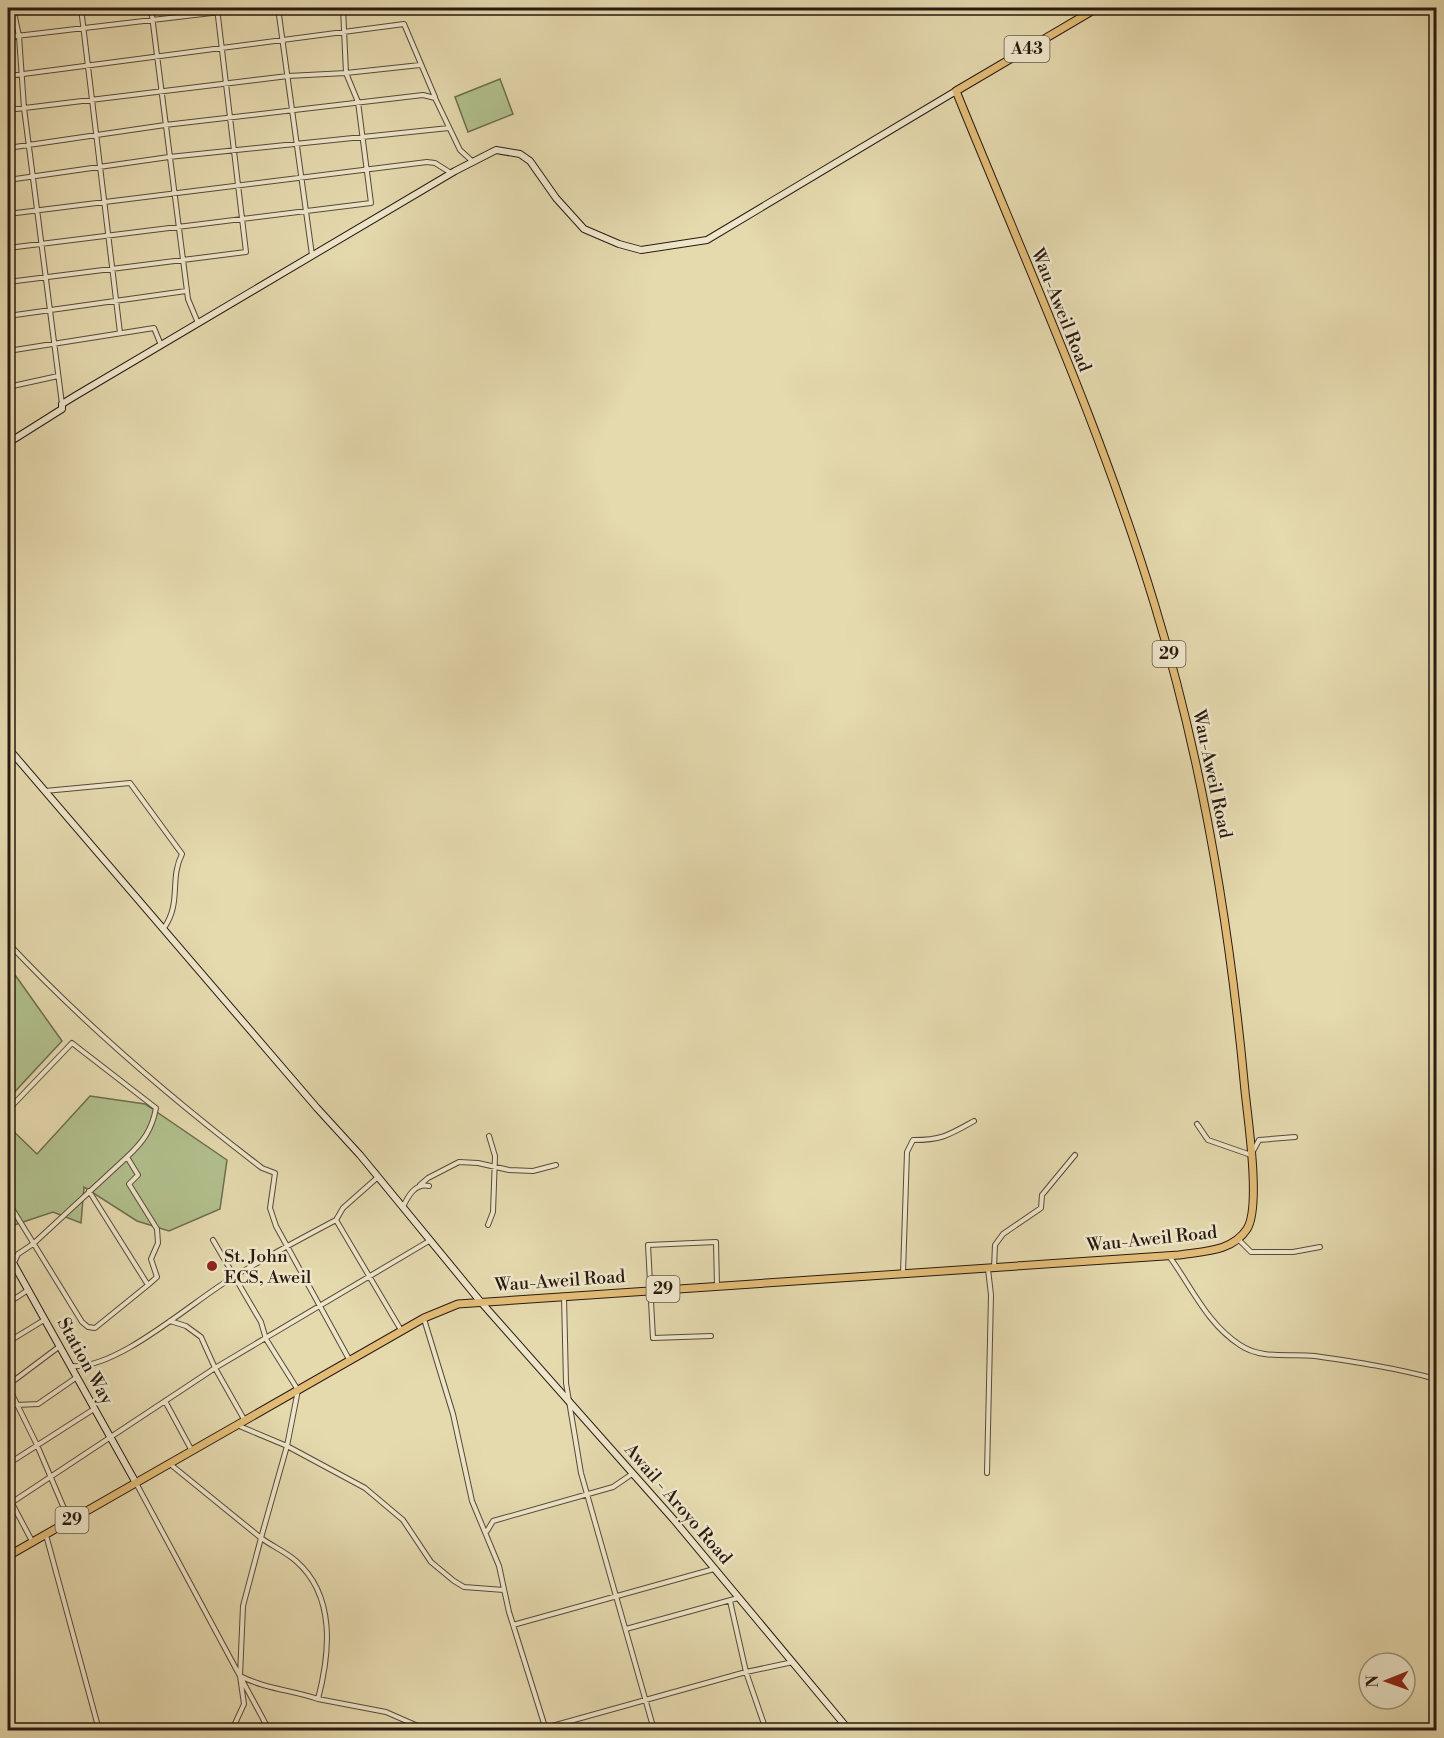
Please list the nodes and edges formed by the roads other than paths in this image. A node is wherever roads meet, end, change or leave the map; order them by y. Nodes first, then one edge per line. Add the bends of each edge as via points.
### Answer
1 (13, 8) edge
2 (81, 8) edge
3 (151, 8) edge
4 (255, 8) edge
5 (278, 8) edge
6 (343, 8) edge
7 (1098, 8) edge
8 (217, 10) edge
9 (153, 21) junction
10 (84, 29) junction
11 (344, 33) junction
12 (19, 36) junction
13 (8, 38) edge
14 (283, 39) junction
15 (222, 47) junction
16 (157, 56) junction
17 (420, 65) junction
18 (87, 66) junction
19 (346, 74) junction
20 (23, 75) junction
21 (8, 76) edge
22 (288, 76) junction
23 (226, 84) junction
24 (161, 91) junction
25 (956, 92) junction
26 (435, 98) junction
27 (92, 99) junction
28 (358, 102) junction
29 (24, 108) junction
30 (8, 110) edge
31 (293, 110) junction
32 (231, 117) junction
33 (165, 125) junction
34 (450, 128) junction
35 (96, 134) junction
36 (363, 137) junction
37 (297, 144) junction
38 (29, 145) junction
39 (8, 148) edge
40 (234, 151) junction
41 (169, 157) junction
42 (472, 161) junction
43 (99, 167) junction
44 (367, 171) junction
45 (451, 173) junction
46 (34, 176) junction
47 (303, 177) junction
48 (8, 180) edge
49 (238, 184) junction
50 (174, 193) junction
51 (103, 201) junction
52 (38, 211) junction
53 (307, 212) junction
54 (8, 214) edge
55 (243, 219) junction
56 (177, 226) junction
57 (107, 235) junction
58 (42, 243) junction
59 (8, 248) edge
60 (312, 256) junction
61 (182, 260) junction
62 (111, 268) junction
63 (46, 278) junction
64 (8, 282) edge
65 (186, 291) junction
66 (115, 302) junction
67 (50, 310) junction
68 (8, 316) edge
69 (198, 324) junction
70 (120, 333) junction
71 (54, 344) junction
72 (161, 345) junction
73 (8, 351) edge
74 (58, 376) junction
75 (8, 387) edge
76 (62, 404) junction
77 (8, 443) edge
78 (8, 748) edge
79 (45, 791) junction
80 (164, 927) junction
81 (8, 944) edge
82 (8, 1110) edge
83 (974, 1121) dead end
84 (1197, 1124) dead end
85 (489, 1136) dead end
86 (1295, 1137) dead end
87 (1075, 1155) dead end
88 (1251, 1155) junction
89 (127, 1156) junction
90 (556, 1165) dead end
91 (495, 1167) junction
92 (378, 1177) junction
93 (420, 1185) junction
94 (429, 1186) dead end
95 (89, 1191) junction
96 (8, 1202) edge
97 (403, 1208) junction
98 (336, 1220) junction
99 (488, 1225) dead end
100 (213, 1240) dead end
101 (1239, 1240) junction
102 (429, 1241) junction
103 (33, 1244) junction
104 (286, 1247) junction
105 (1320, 1247) dead end
106 (8, 1254) edge
107 (1169, 1256) junction
108 (10, 1266) edge
109 (991, 1269) junction
110 (903, 1275) junction
111 (234, 1276) junction
112 (370, 1277) junction
113 (148, 1285) junction
114 (717, 1286) junction
115 (28, 1290) junction
116 (650, 1290) junction
117 (564, 1296) junction
118 (480, 1301) junction
119 (8, 1304) edge
120 (321, 1306) junction
121 (424, 1318) junction
122 (44, 1320) junction
123 (169, 1321) junction
124 (402, 1331) junction
125 (711, 1336) dead end
126 (266, 1339) junction
127 (8, 1342) edge
128 (60, 1345) junction
129 (350, 1361) junction
130 (72, 1366) junction
131 (215, 1368) junction
132 (78, 1377) junction
133 (1437, 1378) edge
134 (8, 1386) edge
135 (298, 1390) junction
136 (568, 1399) junction
137 (165, 1401) junction
138 (16, 1405) junction
139 (94, 1408) junction
140 (244, 1421) junction
141 (237, 1425) junction
142 (110, 1437) junction
143 (38, 1445) junction
144 (287, 1446) junction
145 (192, 1451) junction
146 (8, 1464) edge
147 (170, 1464) junction
148 (987, 1473) dead end
149 (632, 1474) junction
150 (52, 1476) junction
151 (136, 1483) junction
152 (587, 1494) junction
153 (8, 1496) edge
154 (11, 1503) junction
155 (70, 1521) junction
156 (487, 1531) junction
157 (46, 1534) junction
158 (261, 1538) junction
159 (32, 1542) junction
160 (8, 1556) edge
161 (715, 1569) junction
162 (504, 1590) junction
163 (617, 1598) junction
164 (739, 1598) junction
165 (730, 1600) junction
166 (513, 1625) junction
167 (626, 1629) junction
168 (793, 1662) junction
169 (746, 1672) junction
170 (240, 1676) junction
171 (318, 1699) junction
172 (645, 1701) junction
173 (545, 1729) edge
174 (99, 1731) edge
175 (232, 1731) edge
176 (269, 1731) edge
177 (427, 1731) edge
178 (654, 1731) edge
179 (766, 1731) edge
180 (849, 1731) edge

1 - 12 street
2 - 10 street
3 - 9 street
4 - 8 street
5 - 14 street
6 - 11 street
7 - 25 main road, A43
8 - 9 street
8 - 15 street
9 - 10 street
9 - 16 street
10 - 12 street
10 - 18 street
11 - 14 street
11 - 17 street via 404,24
11 - 19 street
12 - 13 street
12 - 20 street
14 - 15 street
14 - 22 street
15 - 16 street
15 - 23 street
16 - 18 street
16 - 24 street
17 - 19 street
17 - 26 street
18 - 20 street
18 - 27 street
19 - 22 street
19 - 28 street
20 - 21 street
20 - 29 street
22 - 23 street
22 - 31 street
23 - 24 street
23 - 32 street
24 - 27 street
24 - 33 street
25 - 42 street via 707,240 641,250 584,229 530,161 520,154 499,150
25 - 88 main road, Wau-Aweil Road / 29 via 1094,430 1155,603 1172,664 1202,792 1225,920
26 - 28 street via 423,95
26 - 34 street
27 - 29 street
27 - 35 street
28 - 31 street
28 - 36 street
29 - 30 street
29 - 38 street
31 - 32 street
31 - 37 street
32 - 33 street
32 - 40 street
33 - 35 street
33 - 41 street
34 - 36 street
34 - 42 street via 460,150
35 - 38 street
35 - 43 street
36 - 37 street
36 - 44 street
37 - 40 street
37 - 47 street
38 - 39 street
38 - 46 street
40 - 41 street
40 - 49 street
41 - 43 street
41 - 50 street
42 - 45 street
43 - 46 street
43 - 51 street
44 - 45 street via 427,162
44 - 47 street
44 - 53 street via 371,203
45 - 60 street
46 - 48 street
46 - 52 street
47 - 49 street
47 - 53 street
49 - 50 street
49 - 55 street
50 - 51 street
50 - 56 street
51 - 52 street
51 - 57 street
52 - 54 street
52 - 58 street
53 - 55 street
53 - 60 street
55 - 56 street
55 - 61 street via 246,252
56 - 57 street
56 - 61 street
57 - 58 street
57 - 62 street
58 - 59 street
58 - 63 street
60 - 69 street
61 - 62 street
61 - 65 street
62 - 63 street
62 - 66 street
63 - 64 street
63 - 67 street
65 - 66 street
65 - 69 street
66 - 67 street
66 - 70 street
67 - 68 street
67 - 71 street
69 - 72 street
70 - 71 street
70 - 72 street via 154,328
71 - 73 street
71 - 74 street
72 - 76 street
74 - 75 street
74 - 76 street
76 - 77 street via 62,408
78 - 79 street, Awail - Aroyo Road
79 - 80 street, Awail - Aroyo Road
79 - 80 street via 130,783 182,854 176,865 176,902
80 - 92 street, Awail - Aroyo Road
81 - 104 street via 97,1030 195,1115 262,1168 275,1173 270,1208
82 - 89 street via 72,1043 156,1108 153,1126
83 - 110 street via 949,1137 913,1140 907,1152
84 - 88 street via 1208,1140
85 - 91 street via 495,1150
86 - 88 street via 1259,1140
87 - 109 street via 1042,1195 1041,1208 1003,1234 995,1245
88 - 101 main road, Wau-Aweil Road / 29 via 1251,1216
89 - 95 street
89 - 113 street via 138,1175 129,1184 157,1229 158,1243 151,1259 157,1277
90 - 91 street via 533,1171
91 - 93 street via 459,1162
91 - 99 street via 493,1212
92 - 97 street, Awail - Aroyo Road
92 - 98 street via 343,1208
93 - 94 street
93 - 97 street
95 - 103 street
95 - 113 street
96 - 103 street
97 - 102 street, Awail - Aroyo Road
98 - 104 street
98 - 112 street
100 - 111 street
101 - 105 street via 1251,1252 1293,1252
101 - 107 main road, Wau-Aweil Road / 29 via 1214,1250
102 - 112 street
102 - 118 street, Awail - Aroyo Road
103 - 108 street via 18,1254
103 - 113 street via 88,1327 95,1328
104 - 111 street
104 - 120 street
106 - 108 street, Station Way
107 - 109 main road, Wau-Aweil Road / 29
107 - 133 street via 1190,1292 1238,1344 1253,1353 1299,1354 1376,1364
108 - 115 street, Station Way
109 - 110 main road, Wau-Aweil Road / 29
109 - 148 street
110 - 114 main road, Wau-Aweil Road / 29
111 - 123 street
111 - 126 street via 261,1322
112 - 120 street
112 - 124 street
114 - 116 main road, Wau-Aweil Road / 29
114 - 116 street via 716,1242 648,1245
115 - 119 street
115 - 122 street, Station Way
116 - 117 main road, Wau-Aweil Road / 29
116 - 125 street via 653,1338
117 - 118 main road, Wau-Aweil Road / 29
117 - 136 street via 563,1348
118 - 121 main road, Wau-Aweil Road / 29 via 458,1304
118 - 136 street, Awail - Aroyo Road
120 - 126 street
120 - 129 street
121 - 124 main road, Wau-Aweil Road / 29
121 - 156 street via 439,1363 474,1509
122 - 127 street
122 - 128 street, Station Way
123 - 130 street via 103,1360
123 - 131 street via 186,1326 201,1337
124 - 129 main road, Wau-Aweil Road / 29
126 - 131 street
126 - 135 street
128 - 130 street, Station Way
128 - 134 street
129 - 135 main road, Wau-Aweil Road / 29
130 - 132 street, Station Way
131 - 137 street
131 - 140 street
132 - 138 street via 38,1404
132 - 139 street, Station Way
134 - 138 street
135 - 140 main road, Wau-Aweil Road / 29
135 - 144 street
136 - 149 street, Awail - Aroyo Road
136 - 152 street
137 - 142 street
137 - 145 street
138 - 143 street
139 - 142 street, Station Way
139 - 143 street
140 - 141 main road, Wau-Aweil Road / 29
141 - 144 street
141 - 145 main road, Wau-Aweil Road / 29
142 - 150 street
142 - 151 street, Station Way
143 - 146 street
143 - 150 street
144 - 158 street
144 - 162 street via 365,1488 403,1520 431,1562 454,1581 464,1587
145 - 147 main road, Wau-Aweil Road / 29
147 - 151 main road, Wau-Aweil Road / 29
147 - 158 street
149 - 152 street via 613,1487
149 - 161 street, Awail - Aroyo Road
150 - 154 street
150 - 155 street
151 - 155 main road, Wau-Aweil Road / 29
151 - 170 street
152 - 156 street via 493,1521
152 - 163 street
153 - 154 street
154 - 159 street
155 - 157 main road, Wau-Aweil Road / 29
156 - 162 street
157 - 159 main road, Wau-Aweil Road / 29
157 - 174 street
158 - 170 street via 243,1606
158 - 171 street via 296,1561 323,1599 328,1660
159 - 160 main road, Wau-Aweil Road / 29
161 - 163 street
161 - 164 street, Awail - Aroyo Road
162 - 166 street
163 - 166 street
163 - 167 street
164 - 165 street
164 - 168 street, Awail - Aroyo Road
165 - 167 street
165 - 169 street
166 - 173 street
167 - 172 street
168 - 169 street
168 - 180 street, Awail - Aroyo Road
169 - 172 street
169 - 179 street
170 - 171 street via 264,1687
170 - 175 street via 244,1704
170 - 176 street
171 - 177 street via 386,1712
172 - 173 street
172 - 178 street

